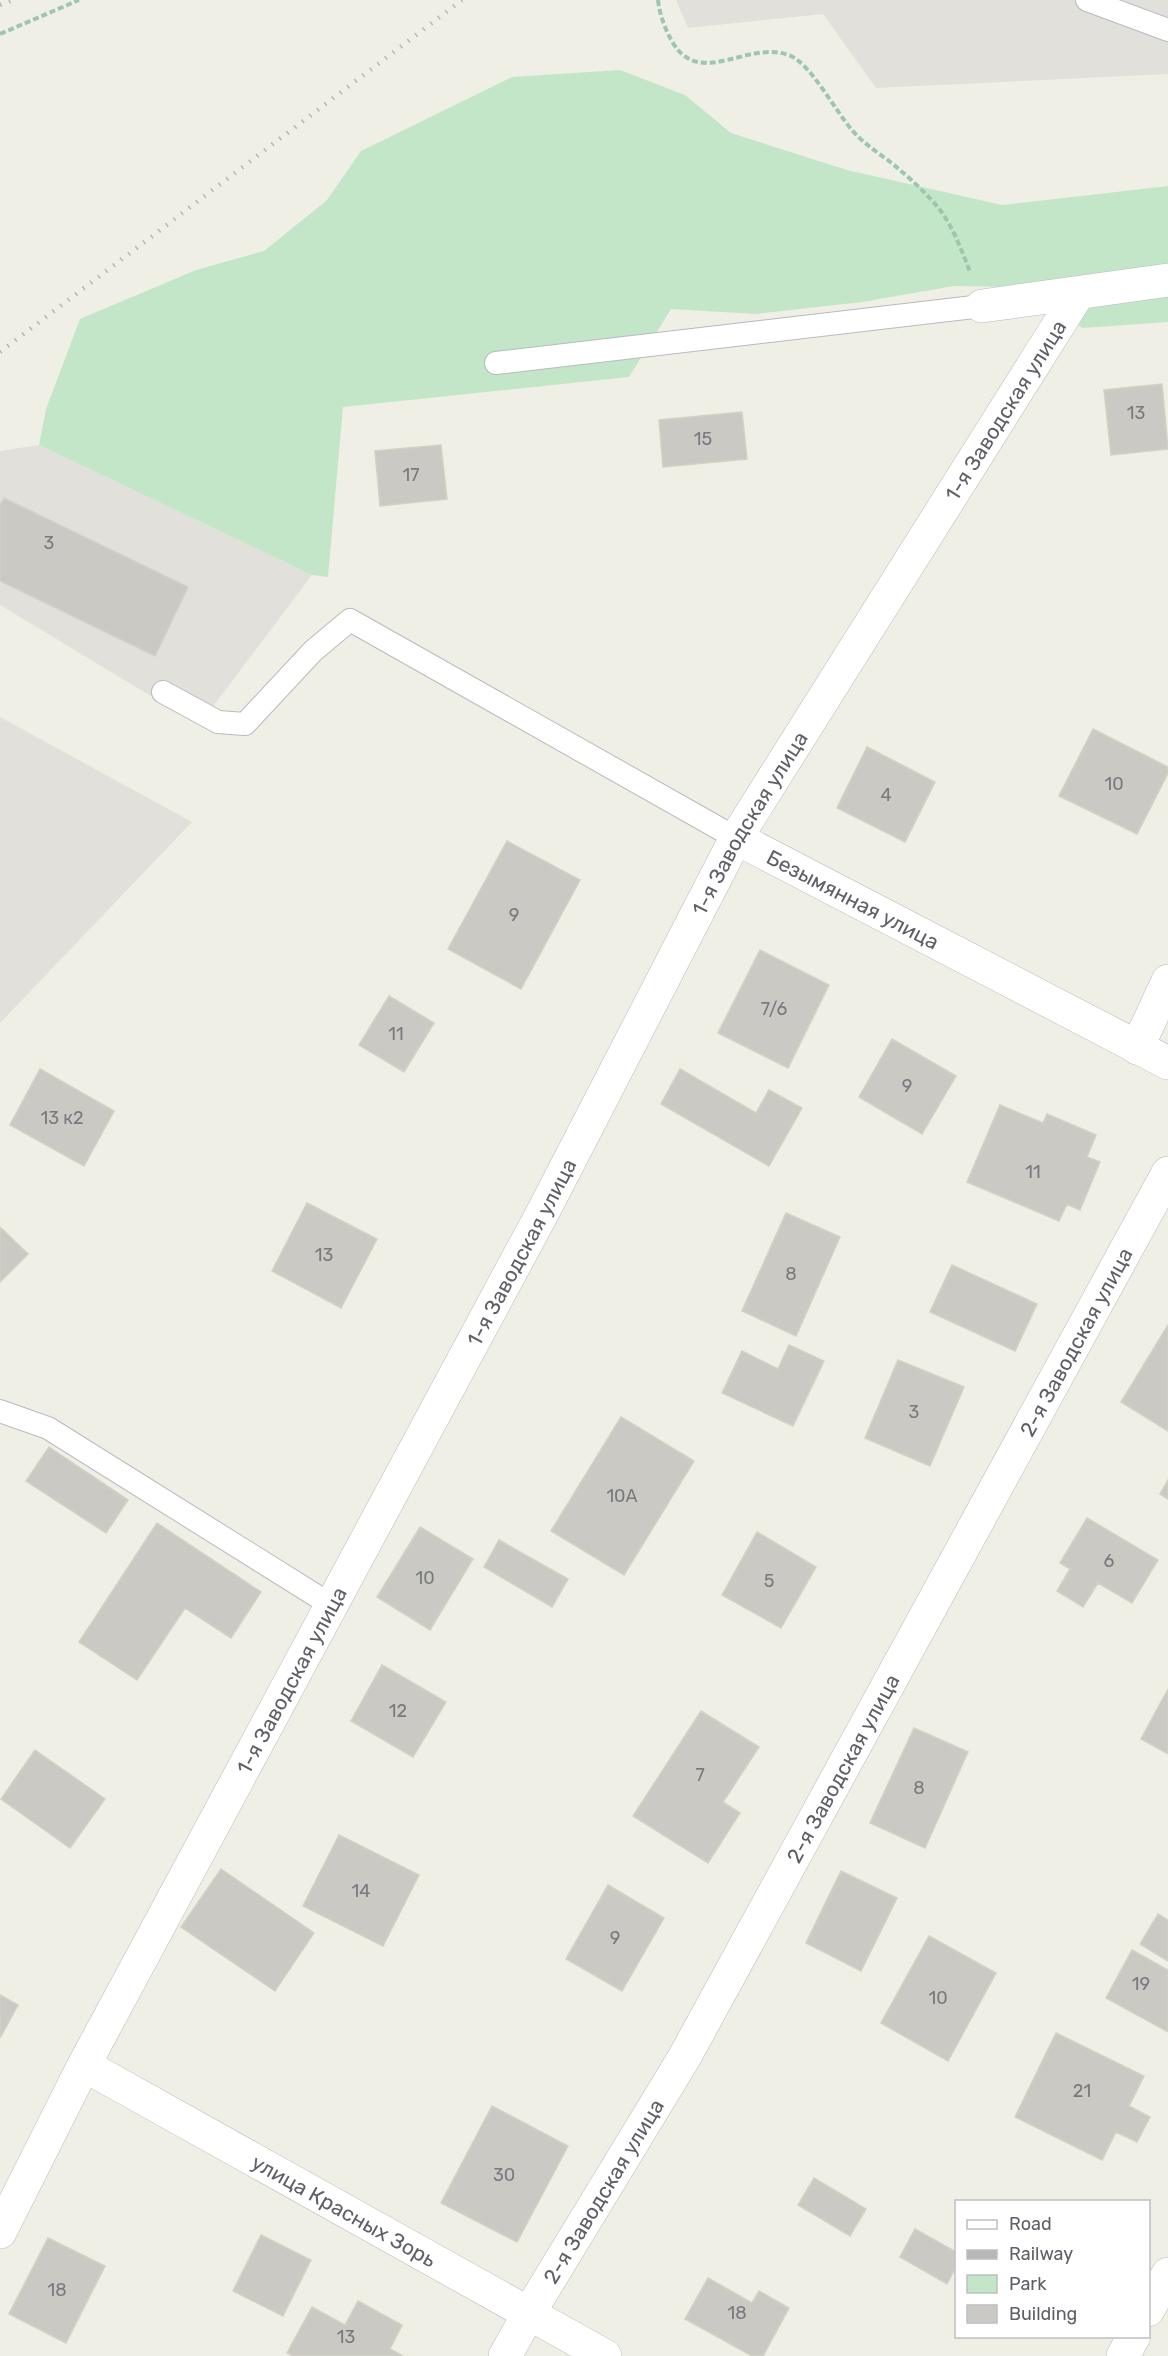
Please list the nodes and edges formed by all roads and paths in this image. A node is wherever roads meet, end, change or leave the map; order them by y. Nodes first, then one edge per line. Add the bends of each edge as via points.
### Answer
1 (79, 0) edge
2 (658, 0) edge
3 (1087, 0) edge
4 (1168, 30) edge
5 (0, 34) edge
6 (1168, 280) edge
7 (1078, 294) junction
8 (982, 306) junction
9 (496, 363) dead end
10 (163, 692) dead end
11 (736, 838) junction
12 (1168, 981) edge
13 (1137, 1048) junction
14 (1168, 1064) edge
15 (1168, 1173) edge
16 (0, 1411) edge
17 (331, 1605) junction
18 (84, 2066) junction
19 (0, 2232) edge
20 (529, 2313) junction
21 (1133, 2338) edge
22 (506, 2356) edge
23 (604, 2356) edge
24 (1123, 2356) edge

1 - 5 path
2 - 8 path via 668,34 683,57 691,62 759,53 781,54 797,60 860,139 901,170 938,208 956,239
3 - 4 lane
6 - 7 street
7 - 8 street
7 - 11 street, 1-я Заводская улица
8 - 9 lane
10 - 11 lane, Безымянная улица via 218,722 245,724 313,651 350,620
11 - 13 street, Безымянная улица
11 - 17 street, 1-я Заводская улица via 544,1210
12 - 13 street
13 - 14 street, Безымянная улица
15 - 20 street, 2-я Заводская улица via 684,2058
16 - 17 lane via 48,1428
17 - 18 street, 1-я Заводская улица
18 - 19 street, 1-я Заводская улица
18 - 20 street, улица Красных Зорь
20 - 22 street, 2-я Заводская улица
20 - 23 street, улица Красных Зорь
21 - 24 street

